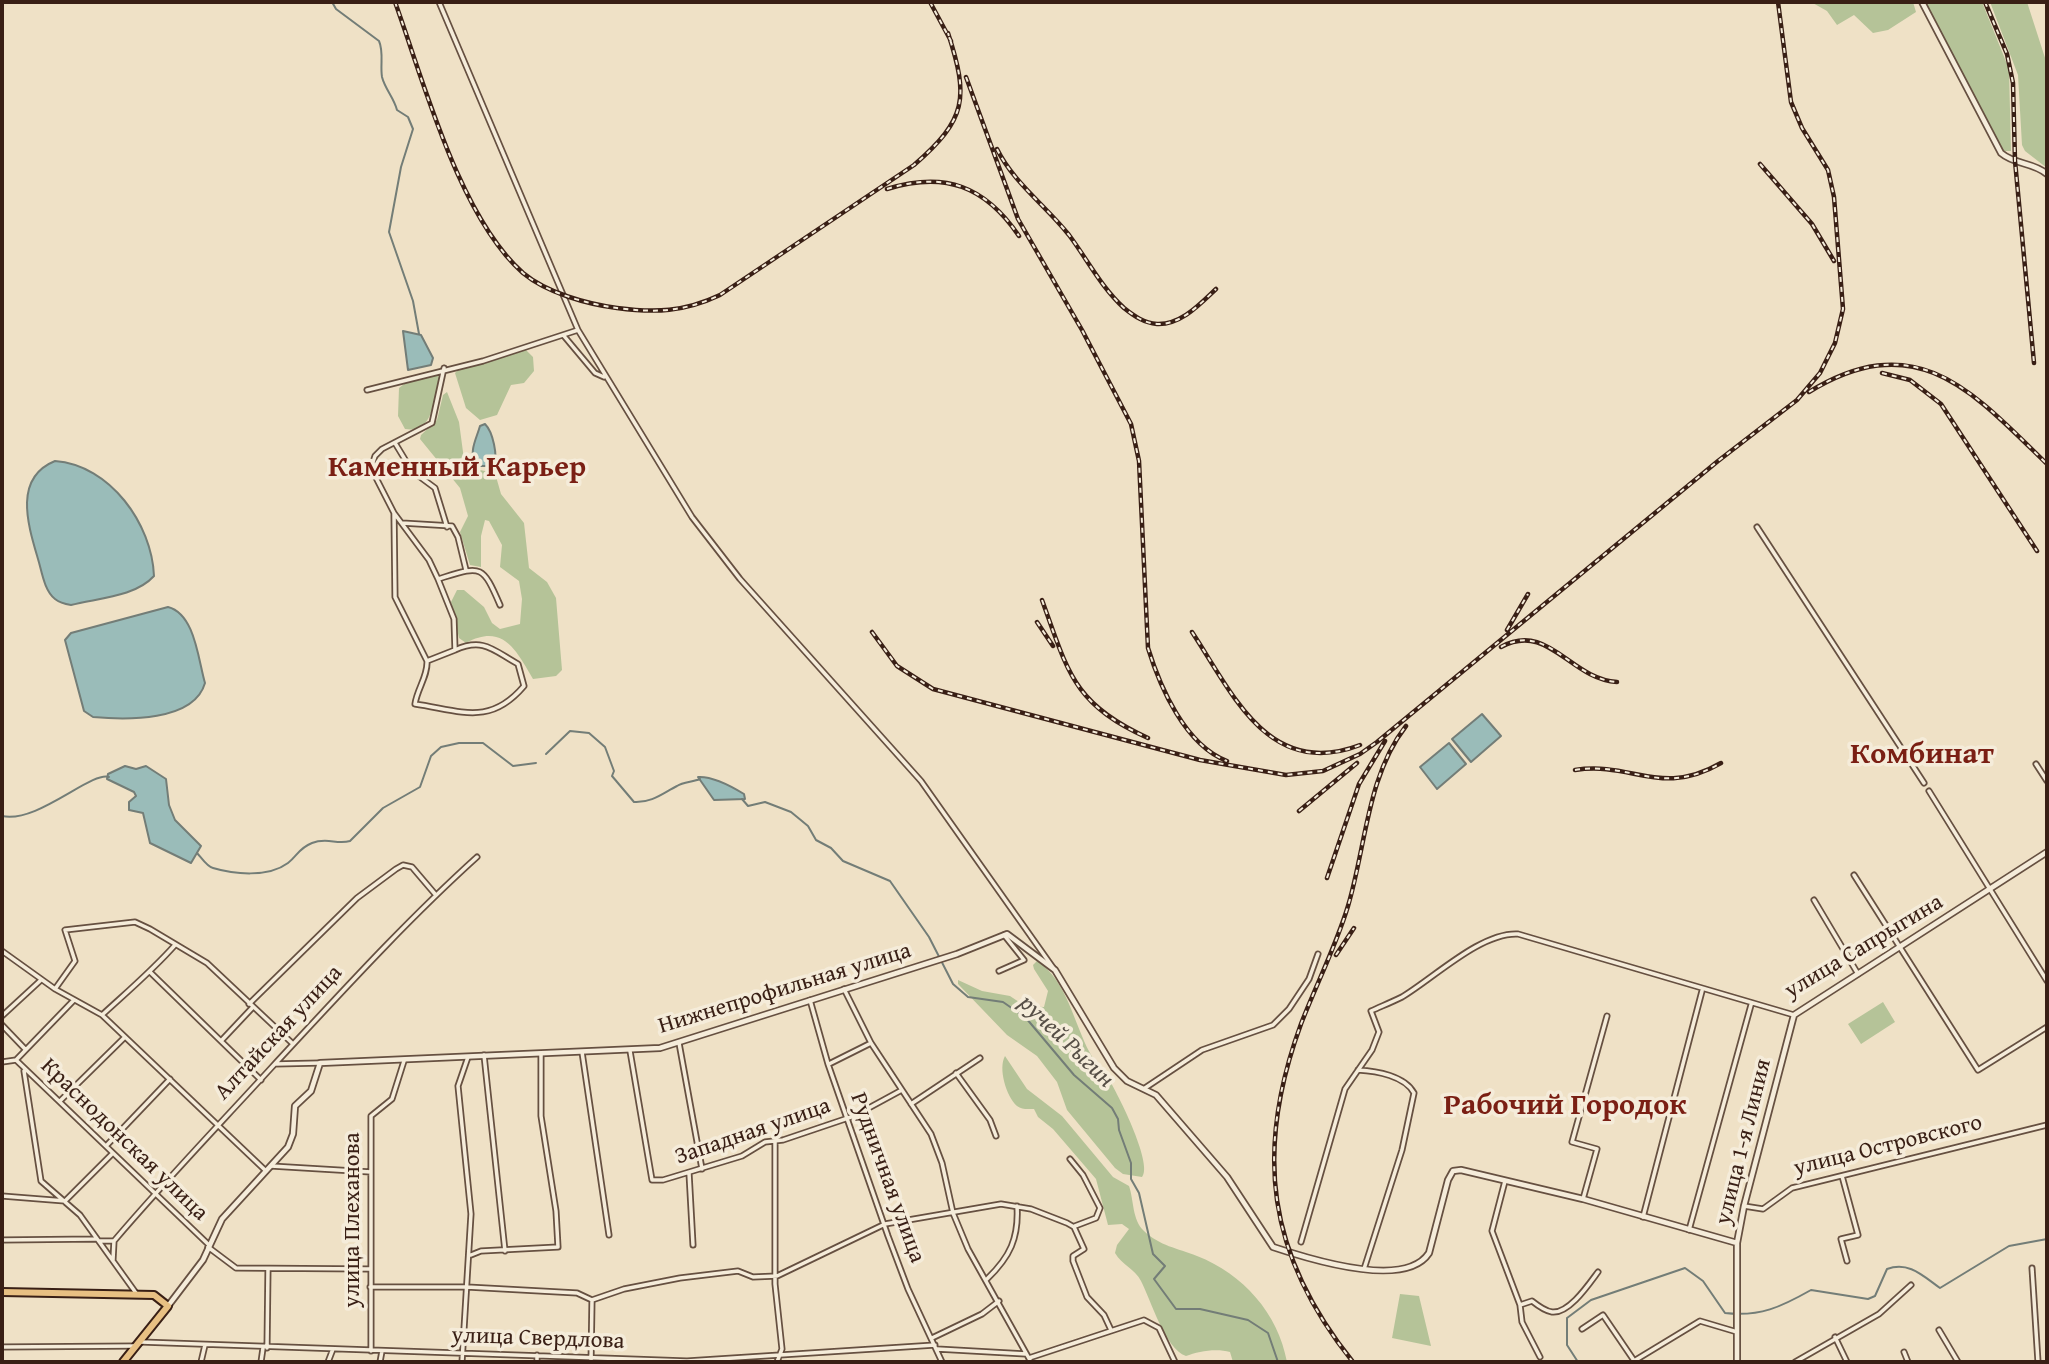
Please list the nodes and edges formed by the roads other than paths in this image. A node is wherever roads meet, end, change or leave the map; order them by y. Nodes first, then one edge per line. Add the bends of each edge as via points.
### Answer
1 (439, 2) edge
2 (1922, 2) edge
3 (2047, 174) edge
4 (578, 330) junction
5 (564, 336) junction
6 (444, 368) junction
7 (606, 378) junction
8 (367, 390) dead end
9 (395, 443) junction
10 (393, 511) junction
11 (402, 523) junction
12 (447, 527) junction
13 (1757, 527) dead end
14 (466, 570) junction
15 (438, 579) junction
16 (500, 605) dead end
17 (455, 650) junction
18 (427, 661) junction
19 (2036, 764) dead end
20 (2047, 781) edge
21 (1924, 783) dead end
22 (1929, 791) dead end
23 (2047, 852) edge
24 (477, 857) dead end
25 (1854, 875) dead end
26 (1990, 889) junction
27 (435, 894) junction
28 (1814, 900) dead end
29 (1004, 935) junction
30 (175, 945) junction
31 (1900, 947) junction
32 (2, 951) edge
33 (1318, 954) dead end
34 (1055, 970) junction
35 (999, 971) dead end
36 (150, 972) junction
37 (1858, 974) junction
38 (41, 980) junction
39 (2047, 981) edge
40 (55, 989) junction
41 (844, 989) junction
42 (1702, 991) junction
43 (74, 1000) junction
44 (810, 1000) junction
45 (251, 1005) junction
46 (1751, 1005) junction
47 (102, 1015) junction
48 (2, 1016) edge
49 (1607, 1016) dead end
50 (1794, 1016) junction
51 (2, 1025) edge
52 (2047, 1027) edge
53 (125, 1037) junction
54 (221, 1041) junction
55 (292, 1043) junction
56 (679, 1043) junction
57 (871, 1043) junction
58 (25, 1049) junction
59 (630, 1051) junction
60 (541, 1052) junction
61 (582, 1052) junction
62 (484, 1055) junction
63 (468, 1057) junction
64 (980, 1058) dead end
65 (16, 1060) junction
66 (404, 1061) junction
67 (2, 1062) edge
68 (320, 1063) junction
69 (275, 1064) junction
70 (828, 1064) junction
71 (24, 1069) junction
72 (1359, 1070) junction
73 (956, 1073) junction
74 (170, 1079) junction
75 (261, 1080) junction
76 (1145, 1088) junction
77 (900, 1091) junction
78 (60, 1101) junction
79 (911, 1104) junction
80 (846, 1119) junction
81 (218, 1125) junction
82 (2047, 1125) edge
83 (996, 1136) dead end
84 (775, 1141) junction
85 (107, 1146) junction
86 (113, 1152) junction
87 (1070, 1159) dead end
88 (269, 1168) junction
89 (702, 1169) junction
90 (371, 1172) junction
91 (689, 1173) junction
92 (1842, 1176) junction
93 (1506, 1179) junction
94 (155, 1192) junction
95 (2, 1196) edge
96 (1583, 1199) junction
97 (65, 1200) junction
98 (1017, 1206) junction
99 (1744, 1206) junction
100 (953, 1213) junction
101 (1643, 1217) junction
102 (885, 1224) junction
103 (1074, 1227) junction
104 (1689, 1230) junction
105 (609, 1235) dead end
106 (2, 1240) edge
107 (97, 1240) junction
108 (114, 1241) junction
109 (1301, 1241) dead end
110 (1737, 1243) junction
111 (693, 1245) dead end
112 (208, 1246) junction
113 (505, 1251) junction
114 (471, 1255) junction
115 (113, 1260) junction
116 (1847, 1261) dead end
117 (2032, 1268) dead end
118 (268, 1269) junction
119 (369, 1269) junction
120 (1364, 1271) junction
121 (1598, 1272) dead end
122 (777, 1276) junction
123 (987, 1279) junction
124 (1911, 1285) dead end
125 (370, 1287) junction
126 (467, 1287) junction
127 (2, 1292) edge
128 (136, 1293) junction
129 (592, 1300) junction
130 (999, 1301) junction
131 (1520, 1305) junction
132 (168, 1306) junction
133 (1582, 1329) dead end
134 (1111, 1330) junction
135 (1939, 1330) dead end
136 (1737, 1332) junction
137 (1835, 1337) junction
138 (932, 1338) junction
139 (137, 1344) junction
140 (205, 1345) junction
141 (2, 1347) edge
142 (936, 1347) junction
143 (265, 1348) junction
144 (333, 1349) junction
145 (371, 1351) junction
146 (382, 1351) junction
147 (1904, 1352) dead end
148 (464, 1353) junction
149 (423, 1354) junction
150 (537, 1355) junction
151 (780, 1355) junction
152 (1540, 1357) dead end
153 (1029, 1358) edge
154 (591, 1360) edge
155 (123, 1362) edge
156 (201, 1362) edge
157 (261, 1362) edge
158 (328, 1362) edge
159 (380, 1362) edge
160 (423, 1362) edge
161 (462, 1362) edge
162 (537, 1362) edge
163 (687, 1362) edge
164 (777, 1362) edge
165 (942, 1362) edge
166 (1175, 1362) edge
167 (1635, 1362) edge
168 (1737, 1362) edge
169 (1796, 1362) edge
170 (1847, 1362) edge
171 (1908, 1362) edge
172 (1958, 1362) edge
173 (2038, 1362) edge

1 - 4 street
2 - 3 street via 2001,153
4 - 5 street
4 - 7 street
5 - 6 street
5 - 7 street via 595,373
6 - 8 street
6 - 9 street via 432,423
7 - 34 street via 710,543 921,780
9 - 10 street via 375,456 371,468
9 - 12 street via 412,471 435,488
10 - 11 street
10 - 18 street via 395,597
11 - 12 street
11 - 15 street
12 - 14 street via 456,530
13 - 21 street
14 - 15 street
14 - 16 street via 485,573
15 - 17 street via 454,619
17 - 18 street
17 - 18 street via 477,643 491,648 518,664 524,686 506,705 486,714 415,704
19 - 20 street
22 - 26 street
23 - 26 street, улица Сапрыгина
24 - 27 street, Алтайская улица
25 - 31 street
26 - 31 street, улица Сапрыгина
26 - 39 street
27 - 45 street via 415,870 407,865 396,869 357,898
27 - 55 street, Алтайская улица
28 - 37 street
29 - 34 street
29 - 35 street via 1024,960
29 - 41 street, Нижнепрофильная улица
30 - 36 street
30 - 40 street via 135,922 65,930 75,961
30 - 45 street via 207,963
31 - 37 street, улица Сапрыгина
31 - 52 street via 1978,1070
32 - 38 street
33 - 76 street via 1309,979 1273,1026 1202,1050
34 - 76 street via 1114,1068 1127,1081
36 - 47 street
36 - 54 street
37 - 50 street, улица Сапрыгина
38 - 40 street
38 - 48 street
40 - 43 street
41 - 44 street, Нижнепрофильная улица
41 - 57 street
42 - 46 street, улица Сапрыгина
42 - 72 street, улица Сапрыгина via 1507,933 1371,1011 1379,1032
42 - 101 street
43 - 47 street
43 - 58 street
44 - 56 street, Нижнепрофильная улица
44 - 70 street, Рудничная улица
45 - 54 street
45 - 55 street
46 - 50 street, улица Сапрыгина
46 - 104 street
47 - 53 street
49 - 96 street via 1573,1142 1597,1149
50 - 99 street, улица 1-я Линия
51 - 58 street, Краснодонская улица
53 - 74 street
53 - 78 street
54 - 75 street
55 - 69 street, Алтайская улица
56 - 59 street, Нижнепрофильная улица
56 - 89 street
57 - 70 street
57 - 77 street
58 - 65 street
59 - 61 street, Нижнепрофильная улица
59 - 91 street, Западная улица via 652,1180
60 - 61 street, Нижнепрофильная улица
60 - 62 street, Нижнепрофильная улица
60 - 113 street via 541,1116 558,1247
61 - 105 street
62 - 63 street, Нижнепрофильная улица
62 - 113 street
63 - 66 street, Нижнепрофильная улица
63 - 114 street via 457,1086
64 - 73 street
65 - 67 street
65 - 71 street, Краснодонская улица
66 - 68 street, Нижнепрофильная улица
66 - 90 street, улица Плеханова via 391,1098 371,1116
68 - 69 street, Нижнепрофильная улица
68 - 88 street via 311,1091 295,1105 292,1141
69 - 75 street, Алтайская улица
70 - 80 street, Рудничная улица
71 - 78 street, Краснодонская улица
71 - 97 street via 38,1175
72 - 109 street via 1345,1088
72 - 120 street via 1405,1082 1415,1093
73 - 79 street
73 - 83 street via 990,1120
74 - 81 street
74 - 85 street
75 - 81 street, Алтайская улица
76 - 120 street via 1227,1177 1268,1244
77 - 79 street
77 - 80 street, Западная улица
78 - 85 street, Краснодонская улица
79 - 100 street via 939,1150
80 - 84 street, Западная улица
80 - 102 street, Рудничная улица
81 - 88 street
81 - 94 street, Алтайская улица
82 - 92 street, улица Островского
84 - 89 street, Западная улица
84 - 122 street
85 - 86 street, Краснодонская улица
86 - 94 street, Краснодонская улица
86 - 97 street
87 - 103 street via 1100,1208 1096,1218
88 - 90 street
88 - 112 street via 222,1219
89 - 91 street, Западная улица
90 - 119 street, улица Плеханова
91 - 111 street
92 - 99 street, улица Островского via 1788,1189 1763,1209
92 - 116 street via 1858,1235 1841,1239
93 - 96 street
93 - 120 street via 1456,1170 1447,1180 1425,1259 1395,1269
93 - 131 street via 1492,1231
94 - 108 street, Алтайская улица
94 - 112 street, Краснодонская улица
95 - 97 street
96 - 101 street
97 - 107 street
98 - 100 street via 1001,1204
98 - 103 street
98 - 123 street via 1012,1251
99 - 110 street, улица 1-я Линия
100 - 102 street
100 - 123 street
101 - 104 street
102 - 122 street
102 - 138 street, Рудничная улица via 908,1289
103 - 134 street via 1084,1251 1073,1256 1073,1261 1087,1297
104 - 110 street
106 - 107 street
107 - 108 street
107 - 115 street
108 - 115 street
110 - 136 street, улица 1-я Линия
112 - 118 street, Краснодонская улица via 232,1267
112 - 132 street via 197,1269
113 - 114 street
114 - 126 street
115 - 128 street
117 - 173 street
118 - 119 street, Краснодонская улица
118 - 143 street
119 - 125 street, улица Плеханова
121 - 131 street via 1578,1296 1557,1311 1532,1301
122 - 129 street via 738,1271 681,1278
122 - 151 street
123 - 130 street
124 - 137 street via 1879,1314
125 - 126 street
125 - 145 street, улица Плеханова
126 - 129 street via 577,1293
126 - 148 street
127 - 128 highway
128 - 132 highway via 155,1295
129 - 154 street
130 - 138 street
130 - 153 street
131 - 152 street via 1522,1322
132 - 139 highway
133 - 167 street via 1603,1315
134 - 153 street, улица Свердлова
134 - 166 street, улица Свердлова via 1149,1320 1167,1339
135 - 172 street
136 - 167 street via 1700,1321
136 - 168 street, улица 1-я Линия
137 - 169 street
137 - 170 street
138 - 142 street, Рудничная улица
139 - 140 street, улица Свердлова
139 - 141 street, улица Свердлова
139 - 155 highway
140 - 143 street, улица Свердлова
140 - 156 street
142 - 151 street, улица Свердлова
142 - 153 street, улица Свердлова
142 - 165 street, Рудничная улица
143 - 144 street, улица Свердлова
143 - 157 street
144 - 145 street, улица Свердлова
144 - 158 street
145 - 146 street, улица Свердлова
146 - 149 street, улица Свердлова
146 - 159 street
147 - 171 street
148 - 149 street, улица Свердлова
148 - 150 street, улица Свердлова
148 - 161 street
149 - 160 street
150 - 154 street, улица Свердлова
150 - 162 street
151 - 163 street, улица Свердлова
151 - 164 street
154 - 163 street, улица Свердлова

